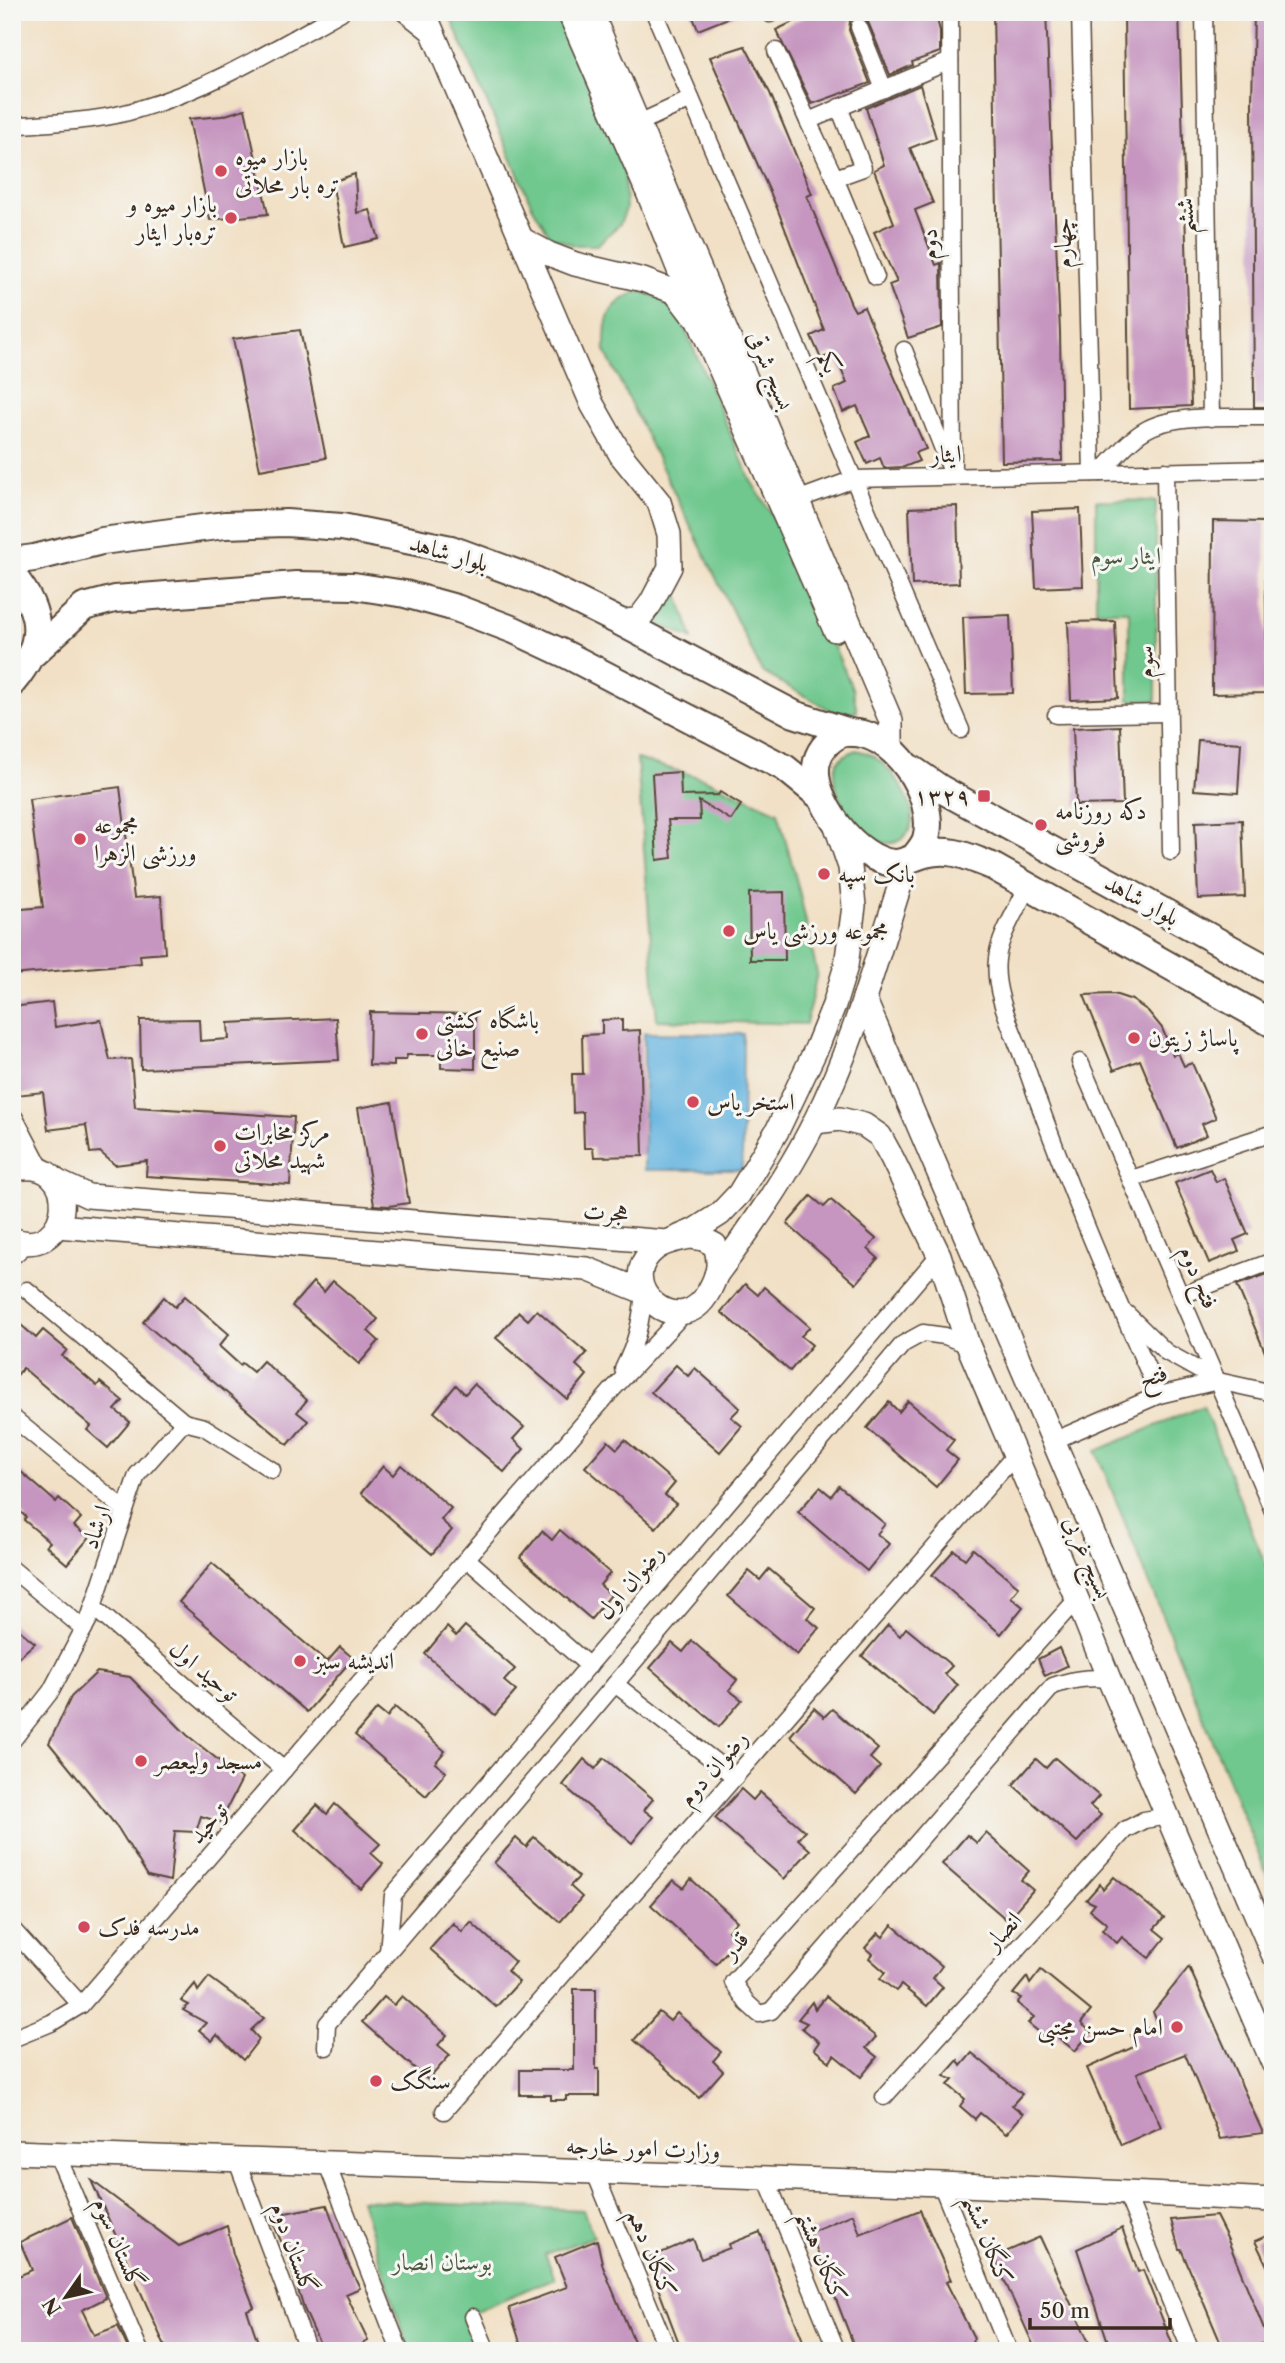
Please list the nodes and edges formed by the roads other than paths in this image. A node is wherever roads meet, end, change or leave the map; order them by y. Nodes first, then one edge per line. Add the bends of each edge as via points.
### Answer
1 (341, 12) edge
2 (402, 12) edge
3 (424, 12) edge
4 (569, 12) edge
5 (592, 12) edge
6 (654, 12) edge
7 (950, 12) edge
8 (1080, 12) edge
9 (1204, 12) edge
10 (859, 27) dead end
11 (434, 36) junction
12 (776, 51) dead end
13 (950, 61) junction
14 (884, 89) junction
15 (691, 99) junction
16 (839, 107) junction
17 (808, 121) junction
18 (639, 122) junction
19 (12, 126) edge
20 (835, 178) junction
21 (657, 191) junction
22 (521, 239) junction
23 (876, 277) dead end
24 (703, 330) junction
25 (904, 350) dead end
26 (1273, 417) edge
27 (1211, 418) junction
28 (1273, 469) edge
29 (1165, 471) junction
30 (1096, 473) junction
31 (953, 476) junction
32 (854, 479) junction
33 (789, 502) junction
34 (12, 561) edge
35 (12, 575) edge
36 (620, 622) junction
37 (34, 653) junction
38 (12, 684) edge
39 (1168, 713) junction
40 (1056, 715) dead end
41 (961, 730) dead end
42 (880, 746) junction
43 (828, 809) junction
44 (1171, 852) dead end
45 (909, 859) junction
46 (1028, 886) junction
47 (1273, 972) edge
48 (864, 998) junction
49 (1273, 1024) edge
50 (1080, 1062) dead end
51 (12, 1120) edge
52 (815, 1122) junction
53 (1273, 1133) edge
54 (37, 1168) junction
55 (12, 1170) edge
56 (1131, 1179) junction
57 (56, 1181) junction
58 (57, 1226) junction
59 (667, 1242) junction
60 (18, 1246) edge
61 (939, 1255) junction
62 (1273, 1261) edge
63 (716, 1276) junction
64 (27, 1290) dead end
65 (644, 1292) junction
66 (1182, 1295) junction
67 (1120, 1307) junction
68 (685, 1312) junction
69 (968, 1345) junction
70 (1218, 1381) junction
71 (612, 1390) junction
72 (1273, 1393) edge
73 (1159, 1395) junction
74 (12, 1417) edge
75 (184, 1422) junction
76 (1053, 1441) junction
77 (1016, 1454) junction
78 (272, 1470) dead end
79 (125, 1510) junction
80 (1273, 1511) edge
81 (467, 1559) junction
82 (12, 1569) edge
83 (1077, 1599) junction
84 (93, 1606) junction
85 (83, 1629) junction
86 (589, 1665) junction
87 (1109, 1679) junction
88 (615, 1684) junction
89 (12, 1741) edge
90 (284, 1769) junction
91 (735, 1777) junction
92 (1168, 1816) junction
93 (12, 1929) edge
94 (388, 1952) junction
95 (1273, 1954) edge
96 (80, 2005) junction
97 (12, 2039) edge
98 (326, 2046) dead end
99 (1273, 2063) edge
100 (884, 2097) dead end
101 (444, 2111) dead end
102 (12, 2152) edge
103 (57, 2154) junction
104 (237, 2161) junction
105 (327, 2164) junction
106 (595, 2173) junction
107 (766, 2178) junction
108 (941, 2184) junction
109 (1126, 2193) junction
110 (1273, 2200) edge
111 (473, 2317) dead end
112 (140, 2351) edge
113 (308, 2351) edge
114 (400, 2351) edge
115 (487, 2351) edge
116 (667, 2351) edge
117 (837, 2351) edge
118 (1009, 2351) edge
119 (1191, 2351) edge

1 - 19 street via 228,76 139,110
2 - 11 street
3 - 11 main road
4 - 21 main road, بسیج شرقی
5 - 18 main road, بسیج شرقی
6 - 15 street, یکم
7 - 13 street, دوم
8 - 30 street, چهارم
9 - 27 street, ششم
10 - 14 street
11 - 22 main road
12 - 17 street
13 - 14 street
13 - 31 street, دوم
14 - 16 street
15 - 18 street
15 - 32 street, یکم
16 - 17 street
16 - 20 street via 863,168
17 - 20 street
18 - 21 main road, بسیج شرقی
20 - 23 street
21 - 24 main road, بسیج شرقی
21 - 33 main road, بسیج شرقی
22 - 24 main road via 575,264 675,292
22 - 36 main road via 592,404 621,455 659,502 669,534 670,567 652,603 639,618
24 - 33 main road, بسیج شرقی
25 - 31 street
26 - 27 street
27 - 30 street via 1154,426
28 - 29 street, ایثار
29 - 30 street, ایثار
29 - 39 street, سوم
30 - 31 street, ایثار
31 - 32 street, ایثار
32 - 33 street, ایثار
32 - 41 street, یکم
33 - 42 main road, بسیج شرقی via 891,720
34 - 36 main road, بلوار شاهد via 102,541 225,525 342,527 451,549 535,580
35 - 37 main road via 37,622
36 - 42 main road, بلوار شاهد via 794,714
37 - 38 main road, بلوار شاهد
37 - 43 main road, بلوار شاهد via 84,607 115,598 296,585 354,586 405,594 514,629 567,655 785,768
39 - 40 street
39 - 44 street, سوم
42 - 43 main road via 842,733 824,746 815,769
42 - 45 main road via 925,801 926,841
42 - 47 main road, بلوار شاهد via 941,789
43 - 45 main road via 852,842 868,854 895,863
43 - 59 main road, هجرت via 850,867 854,906 846,966 834,1005 777,1131 739,1194 708,1223
45 - 46 main road, بلوار شاهد via 952,851
45 - 48 main road
46 - 49 main road, بلوار شاهد
46 - 67 street via 997,958 998,987 1050,1136
48 - 52 main road
48 - 76 main road, بسیج غربی
50 - 56 street, فتح دوم
51 - 54 main road
52 - 61 main road, بسیج غربی via 839,1119 864,1125 880,1136
52 - 63 main road via 772,1196
53 - 56 street
54 - 55 main road
54 - 57 main road, هجرت
56 - 66 street, فتح دوم
57 - 58 main road via 64,1204
57 - 59 main road, هجرت via 88,1196
58 - 60 main road via 40,1240
58 - 65 main road via 587,1269
59 - 63 main road via 690,1237 715,1245 719,1260
59 - 65 main road via 647,1256 642,1267
61 - 69 main road, بسیج غربی
61 - 86 street, رضوان اول
62 - 66 street
63 - 68 main road via 705,1299
64 - 75 street
65 - 68 main road via 661,1309
65 - 71 street via 635,1346
66 - 70 street, فتح دوم
67 - 70 street via 1166,1352
67 - 73 street
68 - 71 street
69 - 77 main road, بسیج غربی
69 - 88 street via 923,1333 903,1344
70 - 72 street, فتح
70 - 73 street, فتح
70 - 80 street, فتح دوم
71 - 81 street, توحید
73 - 76 street, فتح
74 - 79 street
75 - 78 street via 204,1427
75 - 79 street, ارشاد via 137,1475
76 - 77 main road
76 - 95 main road, بسیج غربی
77 - 83 main road, بسیج غربی
77 - 91 street, رضوان دوم
79 - 84 street, ارشاد
81 - 86 street
81 - 90 street, توحید
82 - 85 street
83 - 87 main road, بسیج غربی
83 - 87 street, قدر via 733,1982 747,2003 759,2014 771,2011 1053,1686 1088,1677
84 - 85 street, ارشاد
84 - 90 street, توحید اول
85 - 89 street, ارشاد via 51,1691
86 - 94 street, رضوان اول via 393,1895
87 - 92 main road, بسیج غربی
88 - 91 street
88 - 94 street
90 - 96 street, توحید
91 - 101 street, رضوان دوم
92 - 99 main road, بسیج غربی
92 - 100 street, انصار via 1125,1829
93 - 96 street
94 - 98 street via 327,2024
96 - 97 street, توحید
102 - 103 main road, وزارت امور خارجه
103 - 104 main road, وزارت امور خارجه
103 - 112 street, گلستان سوم
104 - 105 main road, وزارت امور خارجه
104 - 113 street, گلستان دوم
105 - 106 main road, وزارت امور خارجه
105 - 114 street
106 - 107 main road, وزارت امور خارجه
106 - 116 street, کنگان دهم
107 - 108 main road, وزارت امور خارجه
107 - 117 street, کنگان هشتم
108 - 109 main road, وزارت امور خارجه
108 - 118 street, کنگان ششم
109 - 110 main road, وزارت امور خارجه
109 - 119 street
111 - 115 street

